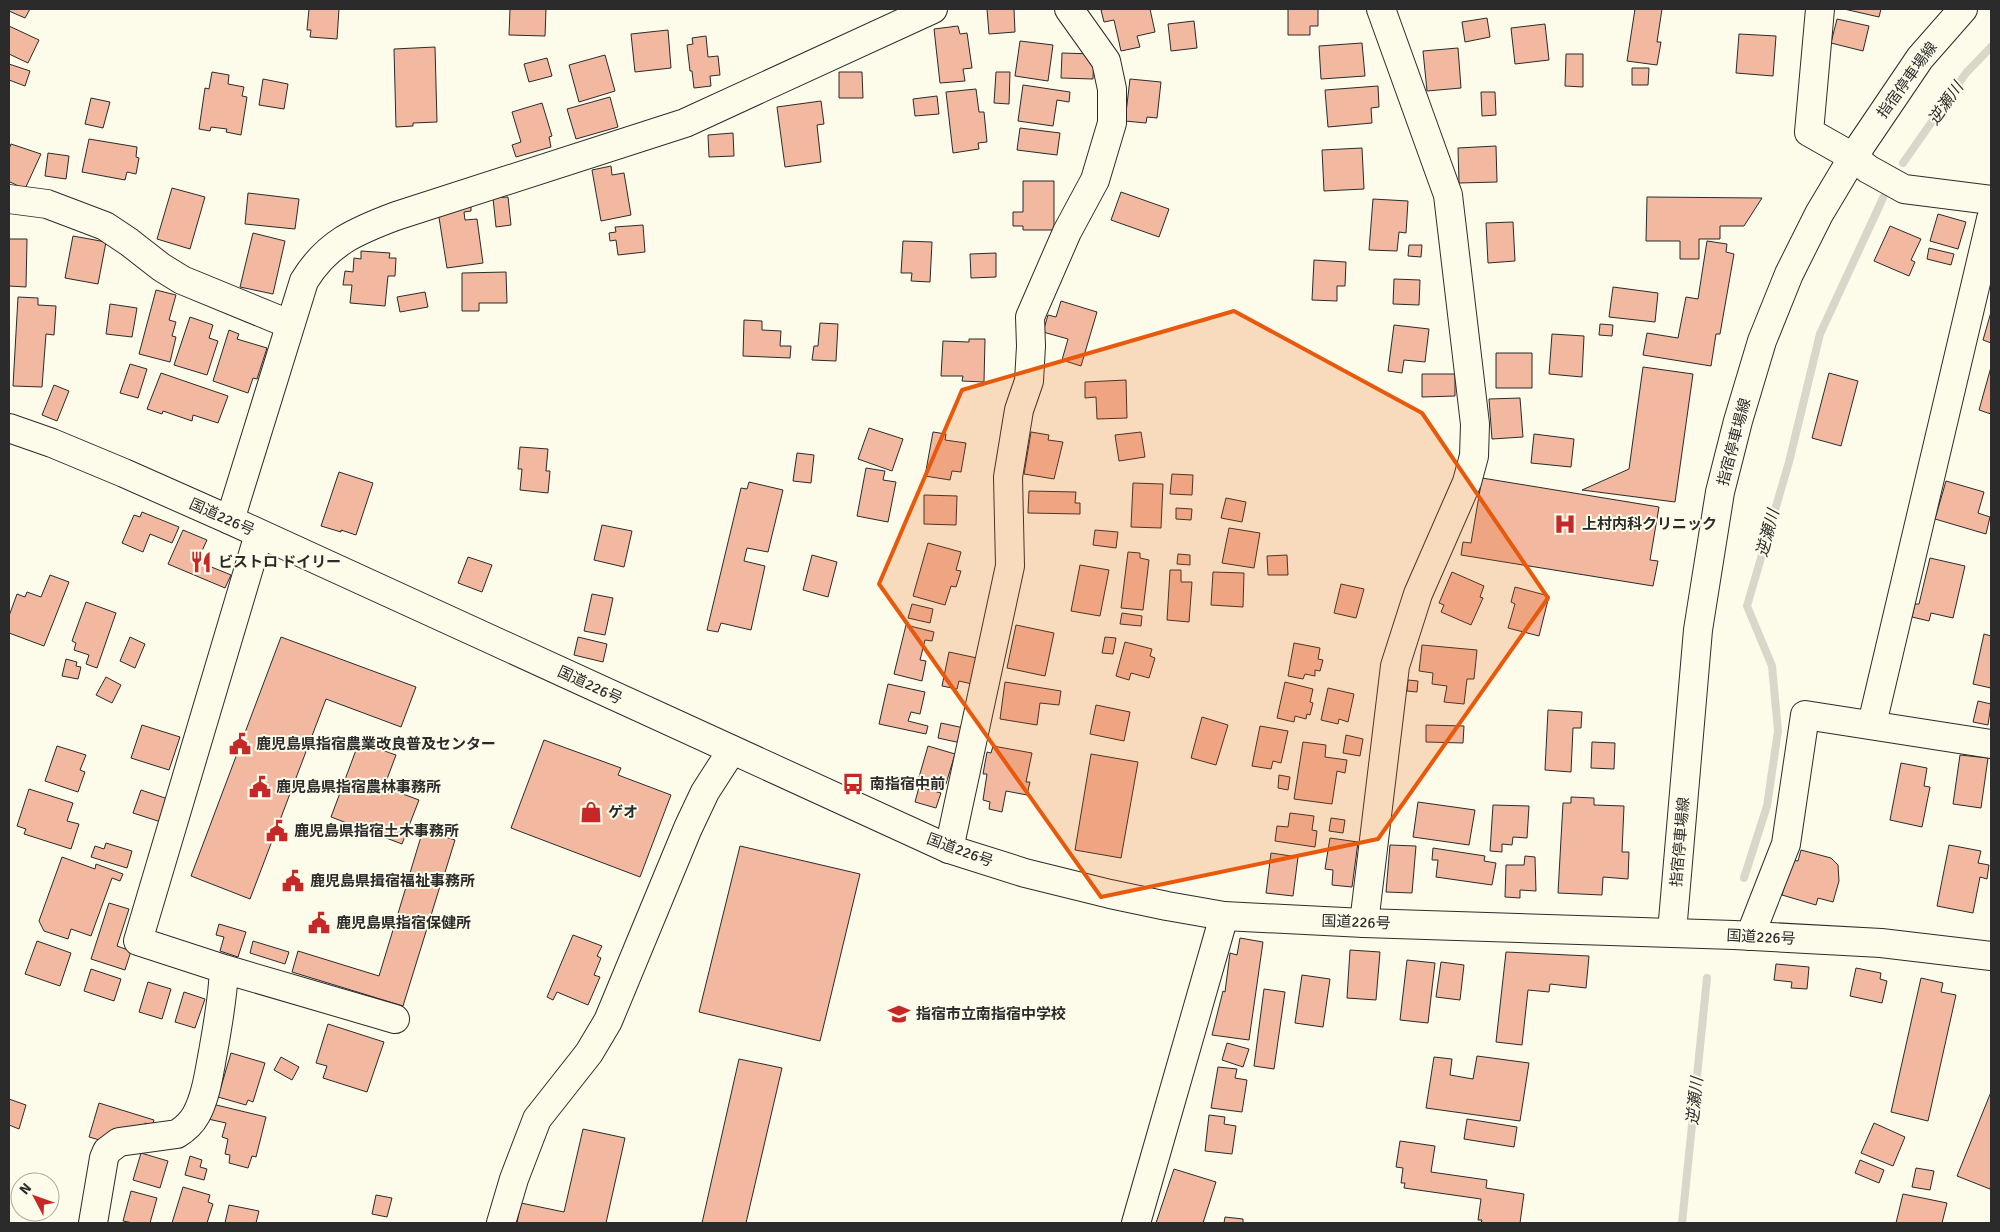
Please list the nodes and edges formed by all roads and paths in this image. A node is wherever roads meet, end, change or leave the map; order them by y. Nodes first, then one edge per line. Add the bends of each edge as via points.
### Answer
1 (933, 9) edge
2 (1068, 9) edge
3 (1381, 9) edge
4 (1820, 9) edge
5 (1963, 9) edge
6 (1853, 157) junction
7 (9, 199) edge
8 (1991, 200) edge
9 (1991, 219) edge
10 (289, 324) junction
11 (10, 434) edge
12 (230, 520) junction
13 (259, 534) junction
14 (1872, 724) junction
15 (1991, 744) edge
16 (732, 750) junction
17 (949, 849) junction
18 (1224, 916) junction
19 (1364, 923) junction
20 (1672, 932) junction
21 (1750, 936) junction
22 (1991, 956) edge
23 (224, 969) junction
24 (395, 1019) dead end
25 (93, 1223) edge
26 (501, 1223) edge
27 (1136, 1223) edge

1 - 10 main road via 685,122 365,227 314,263
2 - 17 main road via 1106,61 1112,89 1112,123 1095,180 1067,232 1030,317 1029,381 1019,410 1008,478 1010,566
3 - 19 main road via 1448,195 1475,424 1474,456 1467,482 1418,594 1395,666
4 - 6 main road via 1808,132
5 - 6 main road, 指宿停車場線 via 1920,58
6 - 8 main road via 1904,189
6 - 20 main road, 指宿停車場線 via 1789,274 1762,341 1720,492 1698,630
7 - 10 main road via 47,204 105,226 182,280
9 - 14 main road
10 - 12 main road
11 - 12 main road, 国道226号 via 124,473
12 - 13 main road, 国道226号
13 - 16 main road, 国道226号
13 - 23 main road via 138,941
14 - 15 main road
14 - 21 main road via 1805,715 1786,844
16 - 17 main road, 国道226号
16 - 26 main road via 705,792 688,828 608,1021 589,1053 537,1119
17 - 18 main road, 国道226号 via 1101,892
18 - 19 main road, 国道226号
18 - 27 main road
19 - 20 main road, 国道226号
20 - 21 main road, 国道226号
21 - 22 main road, 国道226号 via 1881,943
23 - 24 main road
23 - 25 main road via 208,1078 196,1114 190,1124 177,1134 119,1142 108,1151

